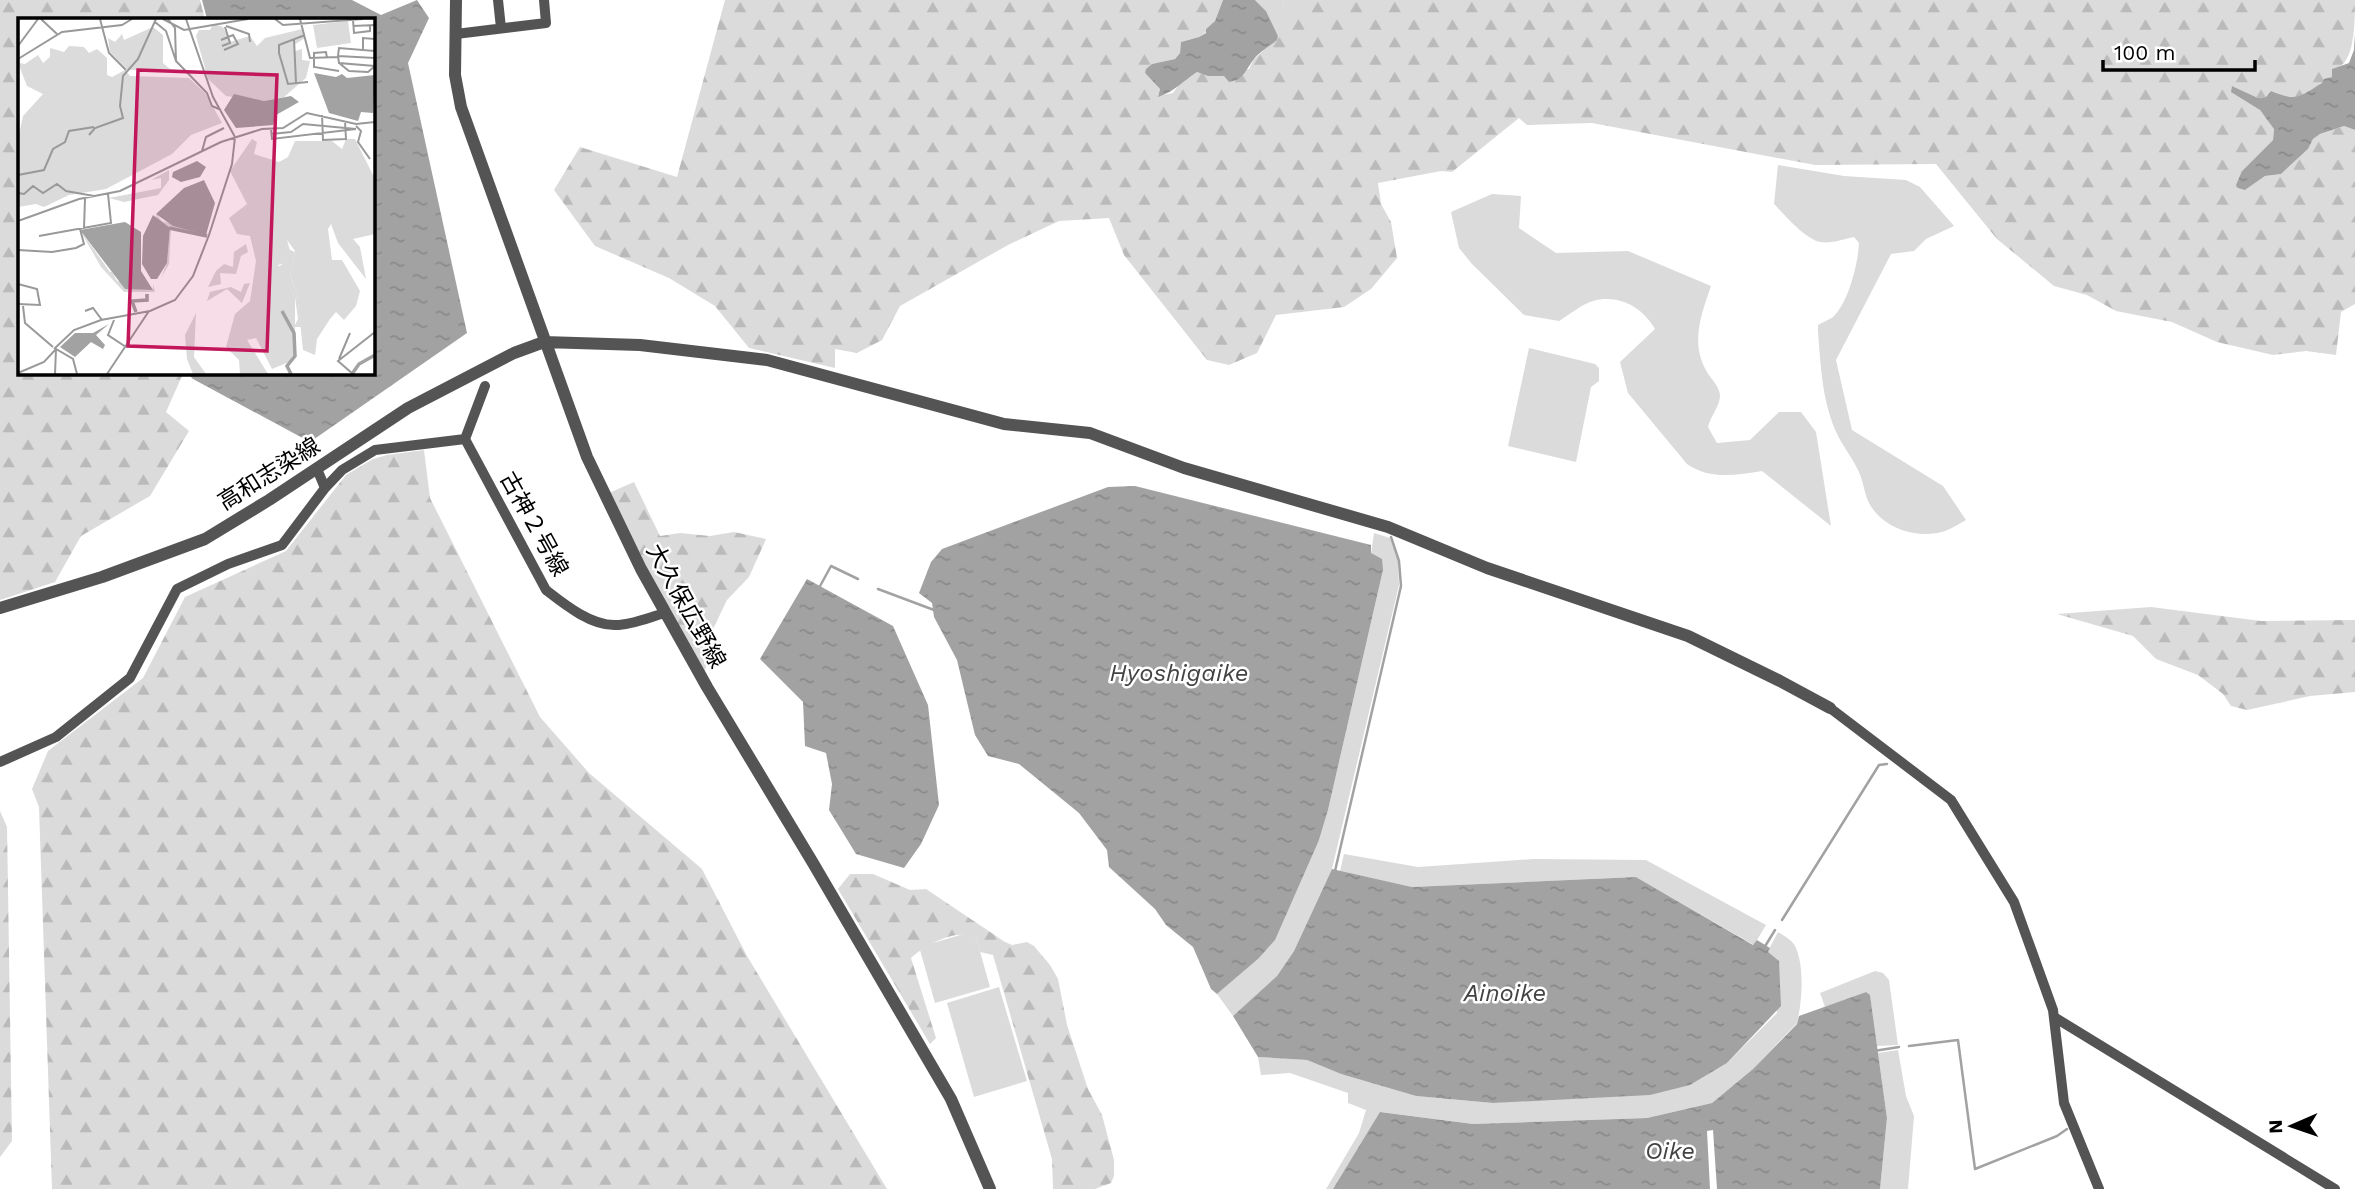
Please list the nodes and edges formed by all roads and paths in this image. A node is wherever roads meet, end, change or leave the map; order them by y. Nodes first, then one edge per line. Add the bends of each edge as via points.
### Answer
1 (456, 0) edge
2 (498, 0) edge
3 (544, 0) edge
4 (501, 28) junction
5 (456, 34) junction
6 (544, 341) junction
7 (485, 386) dead end
8 (465, 439) junction
9 (317, 469) junction
10 (324, 488) junction
11 (0, 608) edge
12 (665, 613) junction
13 (1830, 708) joint
14 (0, 762) edge
15 (2054, 1017) junction
16 (990, 1189) edge
17 (2099, 1189) edge
18 (2335, 1189) edge

1 - 5 street, 大久保広野線
2 - 4 street
3 - 4 street via 546,23
4 - 5 street
5 - 6 street, 大久保広野線 via 455,75 461,107
6 - 9 street, 高和志染線 via 408,408
6 - 12 street, 大久保広野線 via 587,457
6 - 13 street via 640,345 767,360 1004,424 1090,433 1184,468 1388,527 1542,589 1688,636
7 - 8 street
8 - 10 street via 375,450 342,470
8 - 12 street, 古神２号線 via 546,590 595,621 615,625
9 - 10 street
9 - 11 street, 高和志染線 via 205,539
10 - 14 street via 282,545 177,589 130,678 56,737
12 - 16 street, 大久保広野線 via 951,1099
13 - 15 street via 1951,800 2014,902
15 - 17 street via 2064,1103
15 - 18 street

